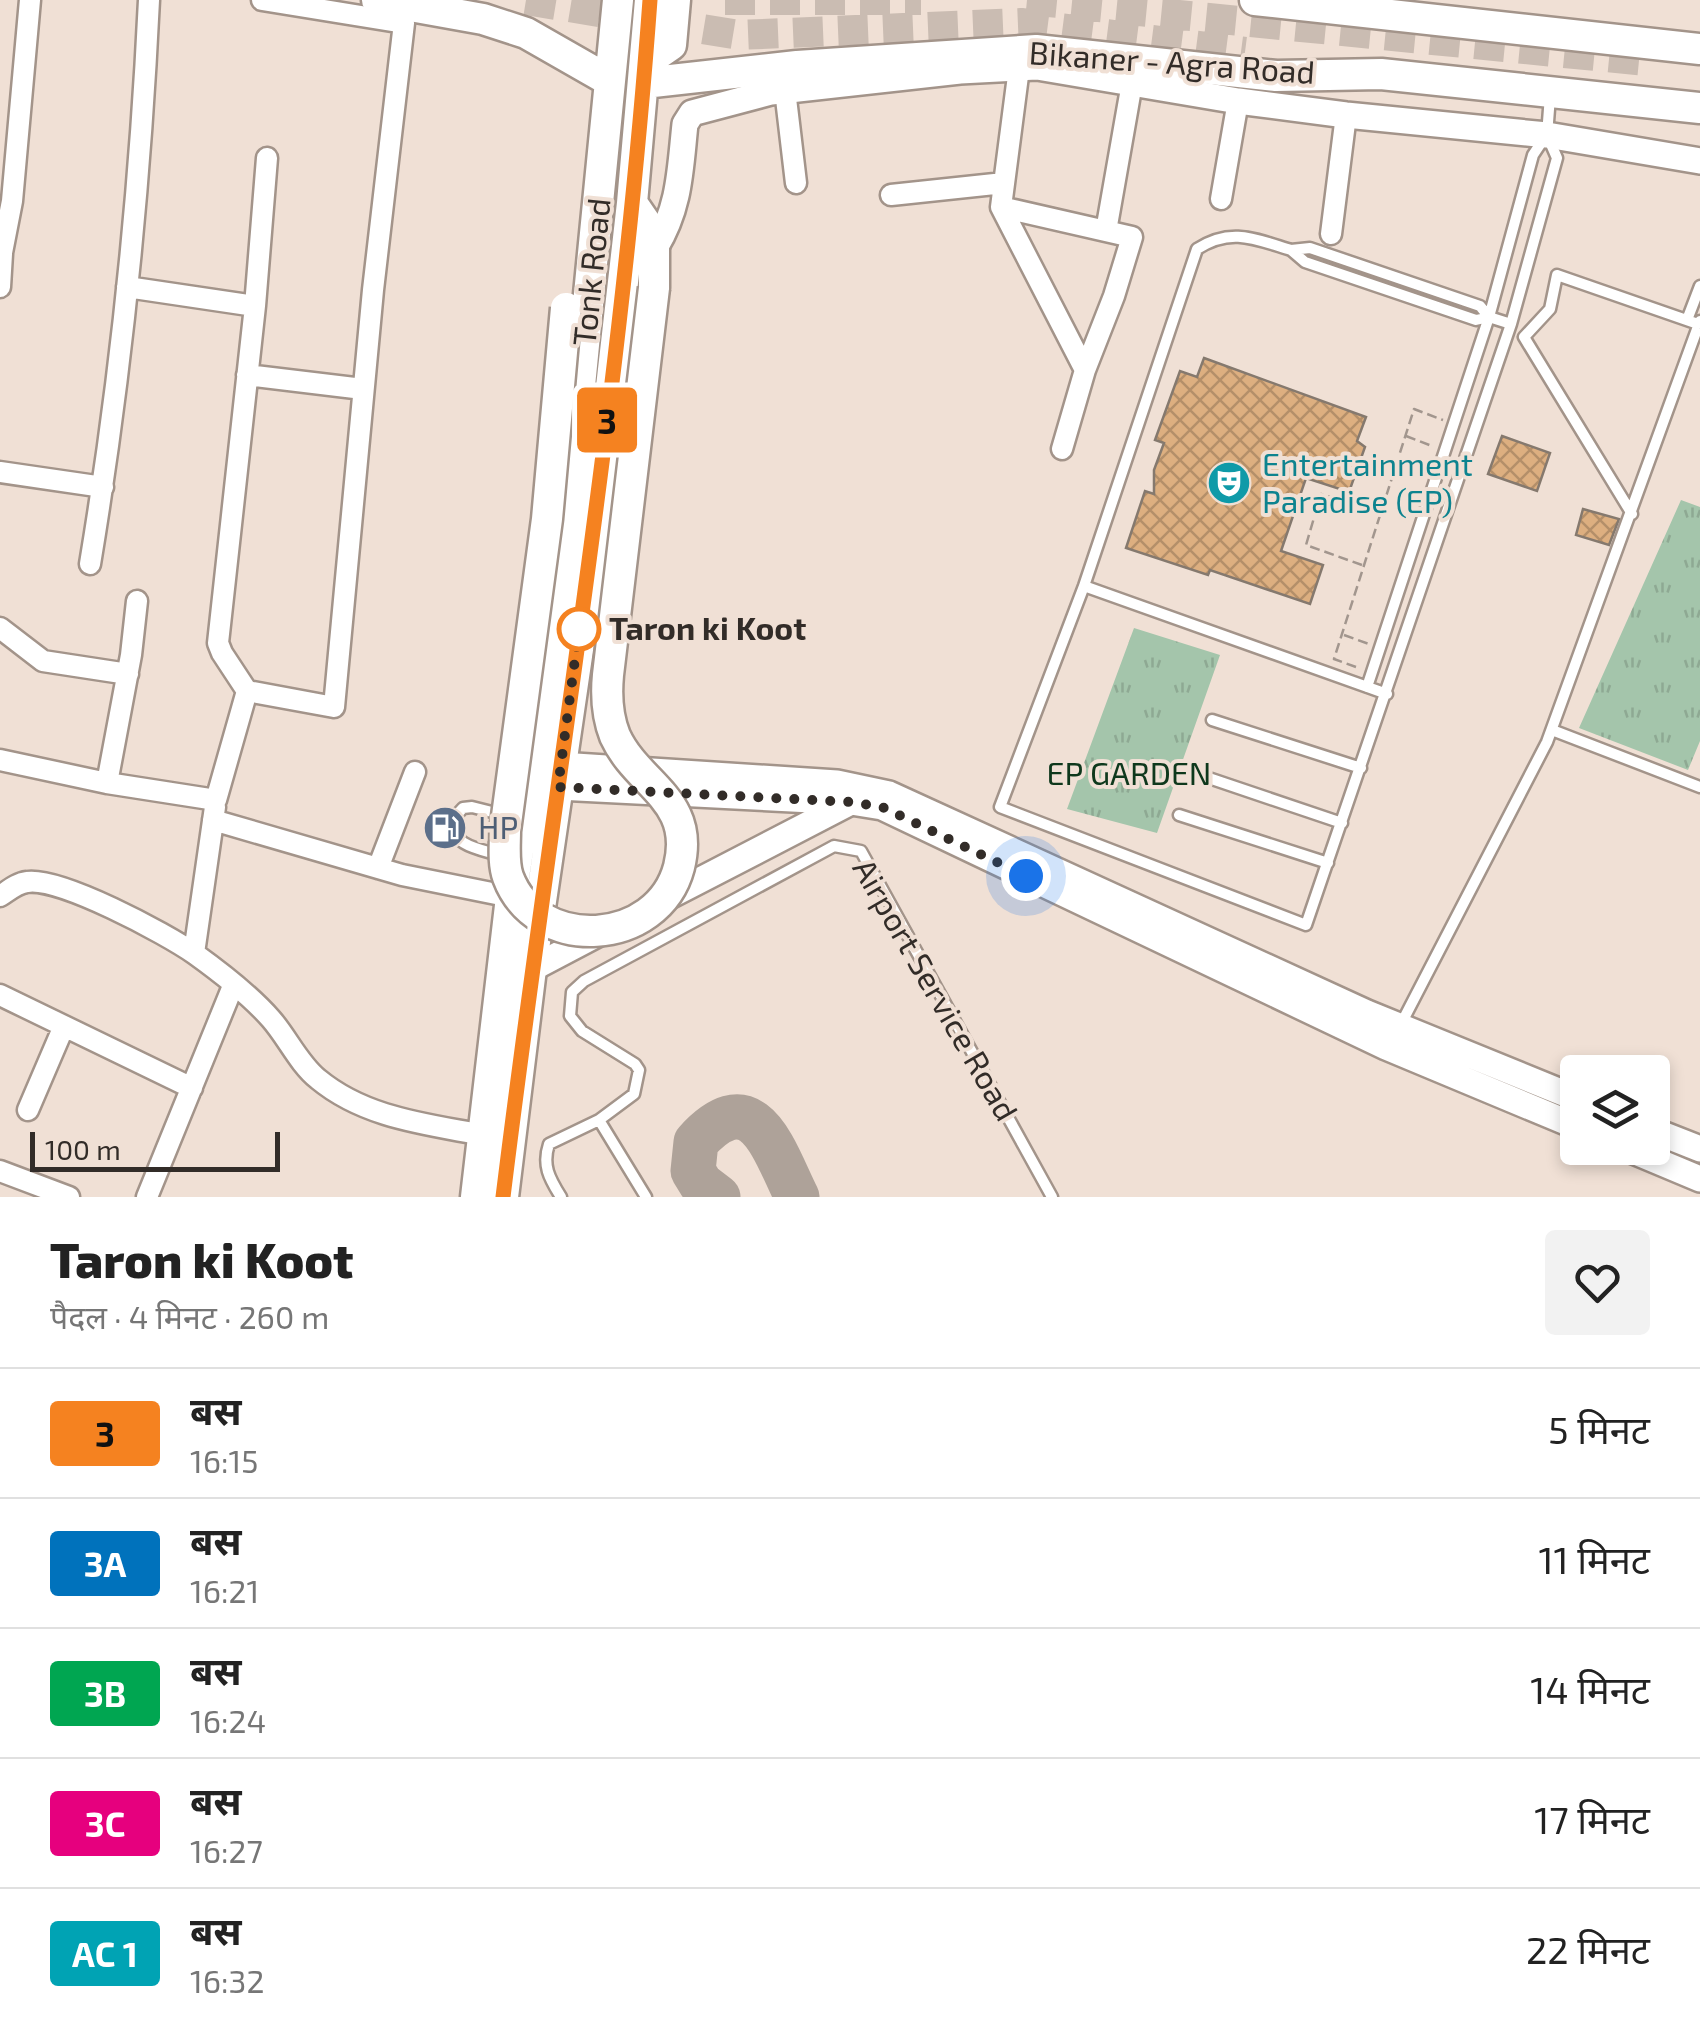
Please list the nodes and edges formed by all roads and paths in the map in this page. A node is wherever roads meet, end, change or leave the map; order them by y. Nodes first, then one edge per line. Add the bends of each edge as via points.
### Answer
1 (30, 0) edge
2 (149, 0) edge
3 (262, 0) edge
4 (377, 0) edge
5 (599, 0) edge
6 (618, 0) edge
7 (650, 0) edge
8 (675, 0) edge
9 (1255, 0) edge
10 (1700, 51) edge
11 (1245, 52) tunnel mouth
12 (1646, 61) tunnel mouth
13 (611, 67) junction
14 (1019, 68) junction
15 (645, 73) junction
16 (1381, 74) junction
17 (1132, 83) junction
18 (786, 90) junction
19 (1550, 90) junction
20 (1238, 101) junction
21 (1700, 108) edge
22 (1346, 116) junction
23 (1547, 135) junction
24 (267, 158) dead end
25 (1700, 161) edge
26 (1004, 183) junction
27 (796, 184) dead end
28 (891, 194) dead end
29 (1222, 199) dead end
30 (632, 203) junction
31 (1000, 207) junction
32 (1106, 231) junction
33 (1331, 234) dead end
34 (656, 248) junction
35 (1, 257) edge
36 (592, 270) junction
37 (1700, 286) edge
38 (127, 287) junction
39 (0, 288) edge
40 (255, 306) junction
41 (1489, 317) junction
42 (1695, 322) edge
43 (1511, 324) junction
44 (1694, 358) edge
45 (1085, 370) junction
46 (247, 375) junction
47 (364, 389) junction
48 (1454, 424) junction
49 (1405, 436) junction
50 (1062, 448) dead end
51 (1445, 450) junction
52 (0, 472) edge
53 (103, 487) junction
54 (1380, 514) junction
55 (1632, 514) junction
56 (90, 564) dead end
57 (1364, 565) junction
58 (1084, 586) junction
59 (137, 601) dead end
60 (0, 628) edge
61 (1342, 634) junction
62 (1380, 647) junction
63 (1372, 672) junction
64 (128, 674) junction
65 (1368, 687) junction
66 (247, 691) junction
67 (1387, 694) junction
68 (1212, 720) dead end
69 (1552, 730) junction
70 (0, 760) edge
71 (1361, 768) junction
72 (415, 772) dead end
73 (1194, 774) dead end
74 (559, 776) junction
75 (107, 784) junction
76 (1700, 786) edge
77 (851, 802) junction
78 (215, 810) junction
79 (1179, 815) dead end
80 (522, 820) junction
81 (1342, 823) junction
82 (517, 862) junction
83 (1328, 863) junction
84 (378, 868) junction
85 (0, 896) edge
86 (511, 897) junction
87 (194, 954) junction
88 (530, 969) junction
89 (233, 986) junction
90 (0, 995) edge
91 (64, 1026) junction
92 (1399, 1027) junction
93 (192, 1088) junction
94 (1560, 1093) edge
95 (28, 1110) dead end
96 (599, 1120) junction
97 (1560, 1120) edge
98 (483, 1135) junction
99 (1670, 1137) edge
100 (1700, 1149) edge
101 (1667, 1165) edge
102 (0, 1170) edge
103 (1700, 1179) edge
104 (56, 1195) edge
105 (148, 1197) edge
106 (476, 1197) edge
107 (503, 1197) edge
108 (560, 1197) edge
109 (646, 1197) edge
110 (1052, 1197) edge

1 - 35 street
2 - 38 street
3 - 47 street via 404,23
4 - 13 main road via 483,19
5 - 13 main road via 599,34
6 - 13 main road, Tonk Road
7 - 15 main road, Tonk Road
8 - 15 main road via 671,44
9 - 10 main road, Bikaner - Agra Road
10 - 12 main road via 1674,64
11 - 16 main road
13 - 36 main road, Tonk Road
14 - 17 street
14 - 18 street
14 - 26 street
15 - 16 main road, Bikaner - Agra Road via 1036,50 1276,76
15 - 30 main road, Tonk Road
16 - 19 main road, Bikaner - Agra Road
17 - 20 street
17 - 32 street
18 - 27 street
18 - 34 street via 692,114 677,202
19 - 21 main road, Bikaner - Agra Road
19 - 23 lane
20 - 22 street
20 - 29 street
22 - 23 street
22 - 33 street
23 - 25 street
23 - 41 lane via 1534,155
23 - 43 lane via 1557,158
24 - 40 street
26 - 28 street
26 - 31 street
30 - 34 main road via 649,224
30 - 74 main road, Tonk Road
31 - 32 street
31 - 45 street
32 - 45 street via 1132,237
34 - 36 main road, bridge via 607,706 616,738 678,816 682,850 660,902 610,932 578,932 535,914 505,868 566,308
35 - 39 street
36 - 80 main road, Tonk Road via 564,548
37 - 42 lane
38 - 40 street
38 - 53 street
40 - 46 street
41 - 43 lane
41 - 48 lane
41 - 58 lane via 1476,320 1305,262 1256,238 1216,236 1197,249
42 - 44 lane
42 - 55 lane via 1557,275 1550,309 1524,337
43 - 67 lane
44 - 55 lane
45 - 50 street
46 - 47 street
46 - 66 street via 218,643
47 - 66 street via 334,707
48 - 49 path via 1414,409
48 - 51 lane
49 - 51 path
49 - 54 path
51 - 62 lane
52 - 53 street
53 - 56 street
54 - 57 path
54 - 57 path via 1322,494 1306,545
55 - 69 lane
57 - 61 path
58 - 65 lane
58 - 83 lane via 1000,807 1306,925
59 - 64 street
60 - 64 street via 42,661
61 - 62 path
61 - 63 path via 1334,660
62 - 63 lane
63 - 65 lane
64 - 75 street
65 - 67 lane
66 - 78 street
67 - 71 lane
68 - 71 lane
69 - 76 lane
69 - 92 lane
70 - 75 street
71 - 81 lane
72 - 84 street
73 - 81 lane
74 - 77 street
74 - 88 main road, Tonk Road
74 - 92 street via 837,783 889,794
75 - 78 street
77 - 88 street
77 - 97 street via 882,807 1386,1047
78 - 84 street
78 - 87 street
79 - 83 lane
80 - 82 main road, Tonk Road
80 - 82 lane via 472,807 452,821 457,840
81 - 83 lane
82 - 86 main road, Tonk Road
84 - 86 street
85 - 87 street via 23,882 45,882
86 - 98 main road, Tonk Road
87 - 89 street
88 - 107 main road, Tonk Road
89 - 93 street
89 - 98 street via 269,1016 316,1078 353,1101 378,1114
90 - 91 street
91 - 93 street
91 - 95 street
92 - 94 street
93 - 105 street
96 - 108 lane, Airport Service Road via 549,1144 544,1159
96 - 109 lane
96 - 110 lane, Airport Service Road via 634,1094 639,1070 582,1031 570,1016 572,992 834,846 847,847 861,851
98 - 106 main road, Tonk Road
99 - 100 street
101 - 103 street
102 - 104 street

